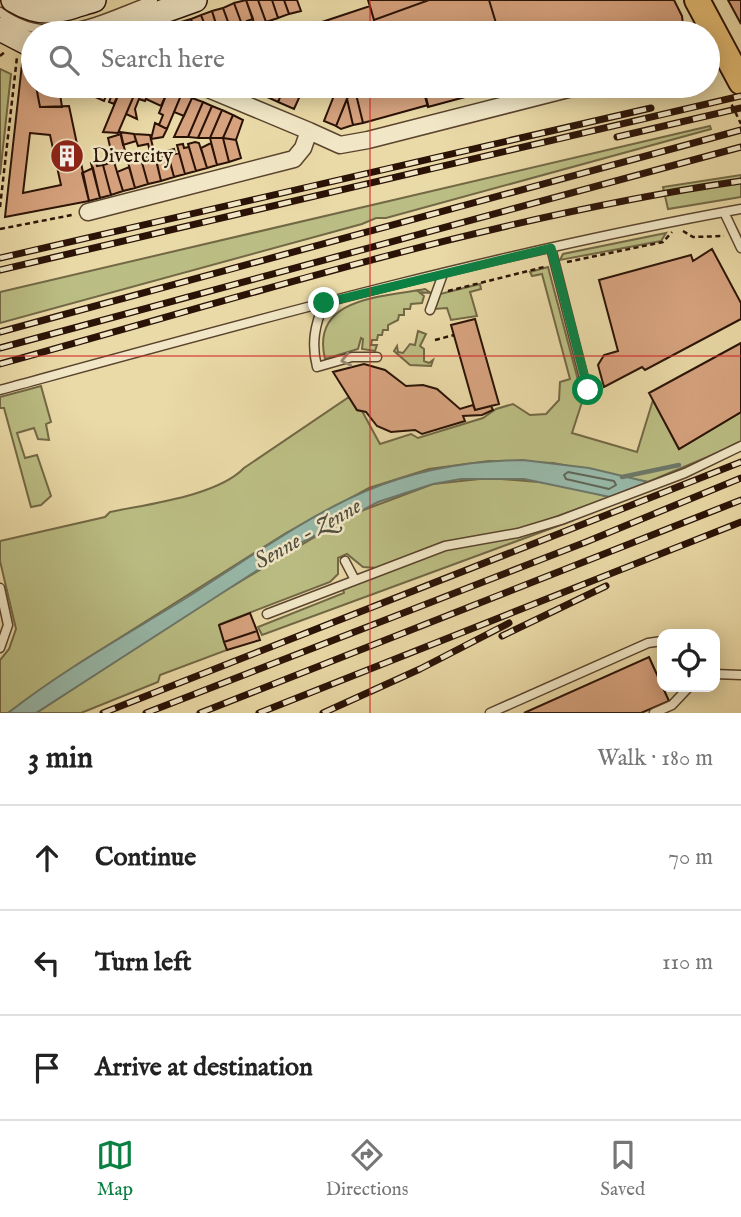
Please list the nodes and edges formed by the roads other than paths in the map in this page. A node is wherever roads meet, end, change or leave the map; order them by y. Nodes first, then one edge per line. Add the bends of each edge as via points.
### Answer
1 (13, 0) edge
2 (94, 0) edge
3 (153, 0) edge
4 (195, 0) edge
5 (688, 0) edge
6 (697, 0) edge
7 (707, 0) edge
8 (0, 12) edge
9 (90, 21) edge
10 (141, 21) edge
11 (703, 21) edge
12 (707, 21) edge
13 (712, 21) edge
14 (21, 24) edge
15 (0, 29) edge
16 (21, 41) edge
17 (720, 46) edge
18 (720, 48) edge
19 (741, 82) edge
20 (741, 97) edge
21 (230, 98) edge
22 (533, 98) edge
23 (309, 131) junction
24 (741, 209) edge
25 (88, 212) road end
26 (724, 212) junction
27 (741, 247) edge
28 (551, 248) junction
29 (443, 274) junction
30 (324, 303) junction
31 (430, 310) dead end
32 (377, 357) dead end
33 (0, 390) edge
34 (591, 394) dead end
35 (741, 446) edge
36 (345, 561) dead end
37 (355, 580) junction
38 (0, 588) edge
39 (267, 614) dead end
40 (657, 642) edge
41 (0, 648) edge
42 (720, 674) edge
43 (741, 675) edge
44 (684, 692) edge
45 (490, 713) edge
46 (654, 713) edge

1 - 2 main road via 48,12
3 - 9 lane
4 - 10 main road
5 - 11 main road
6 - 12 main road
7 - 13 main road
8 - 14 lane
15 - 16 main road
17 - 19 main road
18 - 20 main road
21 - 23 street
22 - 23 street via 340,145
23 - 25 street via 294,159
24 - 26 lane
26 - 27 lane
26 - 28 lane
28 - 29 lane
28 - 34 lane
29 - 30 lane
29 - 31 lane
32 -> 30 lane via 352,357 317,367 312,349
30 - 33 lane
35 - 37 lane via 685,473 561,520 445,546
36 - 37 lane
37 - 39 lane
38 - 41 lane via 8,625
40 - 45 lane
42 - 43 lane
44 - 46 lane

